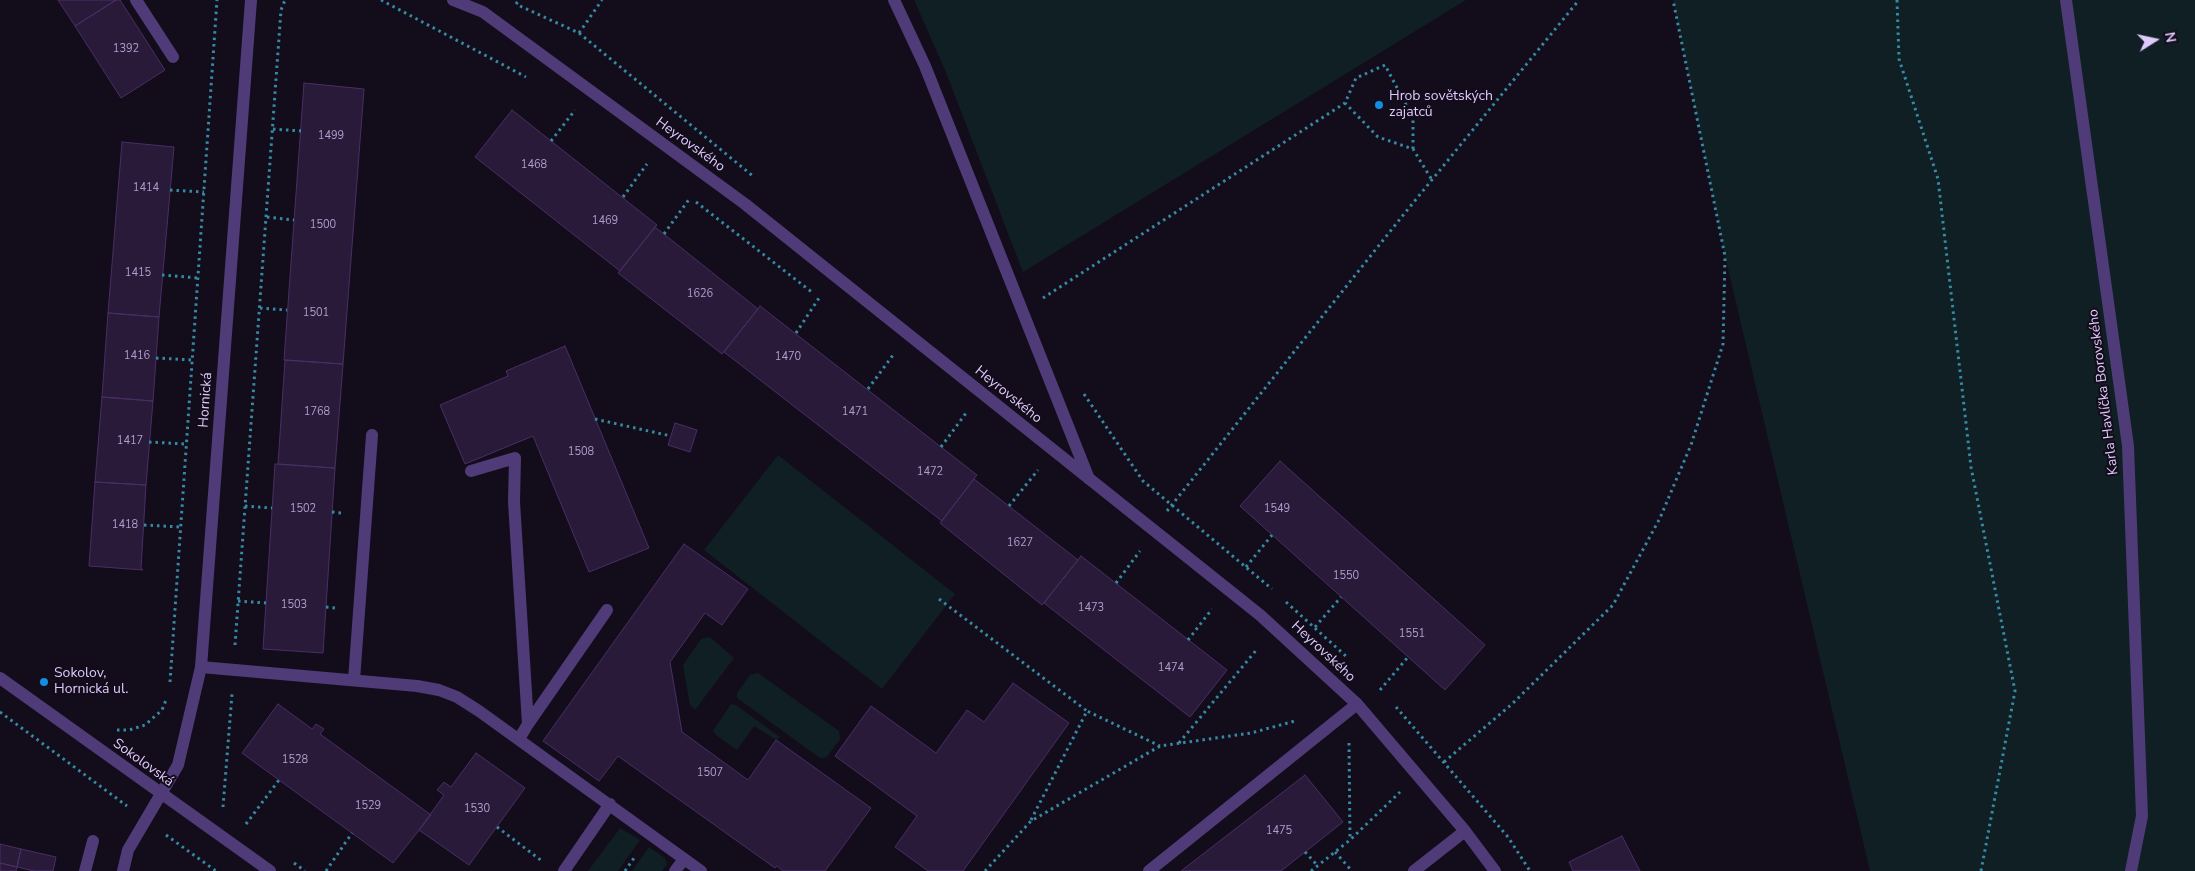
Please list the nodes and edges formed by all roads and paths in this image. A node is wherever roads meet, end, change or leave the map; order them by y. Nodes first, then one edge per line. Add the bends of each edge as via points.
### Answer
1 (136, 0) edge
2 (217, 0) edge
3 (251, 0) edge
4 (285, 0) edge
5 (381, 0) edge
6 (454, 0) edge
7 (519, 0) edge
8 (602, 0) edge
9 (894, 0) edge
10 (1579, 0) edge
11 (1673, 0) edge
12 (1897, 0) edge
13 (2066, 0) edge
14 (516, 4) dead end
15 (579, 33) dead end
16 (173, 57) dead end
17 (530, 80) dead end
18 (1345, 103) junction
19 (568, 104) dead end
20 (576, 109) junction
21 (584, 115) dead end
22 (273, 129) junction
23 (301, 131) dead end
24 (551, 141) dead end
25 (1413, 148) junction
26 (640, 157) dead end
27 (648, 163) junction
28 (655, 169) dead end
29 (1432, 180) junction
30 (170, 190) dead end
31 (204, 192) junction
32 (683, 192) dead end
33 (623, 197) dead end
34 (690, 198) junction
35 (267, 216) junction
36 (294, 220) dead end
37 (664, 234) dead end
38 (162, 275) dead end
39 (198, 278) junction
40 (820, 298) junction
41 (827, 304) dead end
42 (260, 308) junction
43 (1021, 308) junction
44 (287, 310) dead end
45 (796, 333) dead end
46 (885, 350) dead end
47 (893, 355) junction
48 (156, 358) dead end
49 (192, 360) junction
50 (900, 361) dead end
51 (1079, 387) dead end
52 (868, 389) dead end
53 (959, 407) dead end
54 (966, 413) junction
55 (974, 418) dead end
56 (595, 419) dead end
57 (372, 435) dead end
58 (671, 436) dead end
59 (149, 442) dead end
60 (186, 444) junction
61 (942, 447) dead end
62 (1031, 463) dead end
63 (1038, 469) junction
64 (471, 471) dead end
65 (1046, 475) dead end
66 (1089, 480) junction
67 (245, 506) junction
68 (1009, 506) dead end
69 (1172, 506) junction
70 (272, 508) dead end
71 (144, 526) dead end
72 (180, 528) junction
73 (1150, 528) junction
74 (1272, 536) dead end
75 (1133, 545) dead end
76 (1140, 550) junction
77 (1147, 556) dead end
78 (1246, 567) junction
79 (1116, 583) dead end
80 (1273, 591) dead end
81 (1280, 597) dead end
82 (1341, 597) dead end
83 (939, 599) dead end
84 (238, 601) junction
85 (266, 603) dead end
86 (1205, 603) dead end
87 (1212, 609) junction
88 (607, 610) dead end
89 (1219, 614) dead end
90 (1315, 627) junction
91 (1188, 640) dead end
92 (1252, 641) dead end
93 (1259, 646) junction
94 (1266, 652) dead end
95 (1408, 657) dead end
96 (1354, 664) dead end
97 (201, 667) junction
98 (234, 670) junction
99 (0, 678) edge
100 (354, 680) junction
101 (1373, 683) dead end
102 (170, 685) dead end
103 (1380, 690) junction
104 (169, 692) dead end
105 (1386, 697) dead end
106 (1357, 704) junction
107 (1393, 704) dead end
108 (1087, 711) junction
109 (0, 712) edge
110 (1298, 720) dead end
111 (1336, 722) junction
112 (528, 724) junction
113 (111, 731) dead end
114 (519, 739) junction
115 (1179, 743) junction
116 (1160, 746) junction
117 (1444, 762) junction
118 (279, 780) dead end
119 (1402, 790) dead end
120 (161, 795) junction
121 (610, 804) junction
122 (223, 810) dead end
123 (144, 820) junction
124 (237, 821) dead end
125 (1031, 821) junction
126 (497, 827) dead end
127 (1465, 830) junction
128 (352, 833) dead end
129 (93, 840) dead end
130 (1350, 840) junction
131 (1305, 852) dead end
132 (1335, 852) junction
133 (684, 858) junction
134 (290, 860) dead end
135 (548, 866) dead end
136 (1318, 866) junction
137 (85, 871) edge
138 (123, 871) edge
139 (216, 871) edge
140 (270, 871) edge
141 (306, 871) edge
142 (326, 871) edge
143 (564, 871) edge
144 (675, 871) edge
145 (701, 871) edge
146 (985, 871) edge
147 (1149, 871) edge
148 (1312, 871) edge
149 (1352, 871) edge
150 (1414, 871) edge
151 (1495, 871) edge
152 (1530, 871) edge
153 (1981, 871) edge
154 (2131, 871) edge

1 - 16 street
2 - 31 path
3 - 97 street, Hornická
4 - 22 path
5 - 17 path
6 - 66 street, Heyrovského via 484,12 745,204
7 - 14 path
8 - 15 path
9 - 43 street via 925,66
10 - 29 path
11 - 117 path via 1725,256 1723,344 1688,454 1660,518 1613,605 1512,704
12 - 153 path via 1899,59 1938,179 1971,467 2015,692
13 - 154 street, Karla Havlíčka Borovského via 2128,446 2142,816
18 - 25 path via 1378,137
18 - 25 path via 1356,78 1385,65 1413,118
18 - 43 path via 1034,303
19 - 20 path
20 - 21 path
20 - 24 path
22 - 23 path
22 - 35 path
25 - 29 path
26 - 27 path
27 - 28 path
27 - 33 path
29 - 69 path
30 - 31 path
31 - 39 path
32 - 34 path
34 - 37 path
34 - 40 path
35 - 36 path
35 - 42 path
38 - 39 path
39 - 49 path
40 - 41 path
40 - 45 path
42 - 44 path
42 - 67 path
43 - 66 street
46 - 47 path
47 - 50 path
47 - 52 path
48 - 49 path
49 - 60 path
51 - 69 path via 1143,481
53 - 54 path
54 - 55 path
54 - 61 path
56 - 58 path
57 - 100 street
59 - 60 path
60 - 72 path
62 - 63 path
63 - 65 path
63 - 68 path
64 - 112 street via 514,458
66 - 73 street, Heyrovského
67 - 70 path
67 - 84 path
69 - 73 path
69 - 78 path
71 - 72 path
72 - 102 path
73 - 106 street, Heyrovského via 1260,615
74 - 78 path
75 - 76 path
76 - 77 path
76 - 79 path
78 - 80 path
81 - 90 path
82 - 90 path
83 - 108 path
84 - 85 path
84 - 98 path
86 - 87 path
87 - 89 path
87 - 91 path
88 - 112 street
90 - 96 path
92 - 93 path
93 - 94 path
93 - 115 path
95 - 103 path
97 - 98 street
97 - 120 street, Hornická via 178,765
98 - 100 street
98 - 122 path
99 - 120 street, Sokolovská
100 - 114 street via 439,690 464,702
101 - 103 path
103 - 105 path
104 - 113 path via 162,710 144,725
106 - 111 street
106 - 127 street, Heyrovského
107 - 117 path
108 - 116 path
108 - 125 path
109 - 123 path
110 - 115 path via 1251,732
111 - 130 path via 1349,735
111 - 147 street
112 - 114 street
114 - 121 street
115 - 116 path
116 - 125 path
117 - 152 path via 1508,837
118 - 124 path via 244,826
119 - 130 path
120 - 123 street, Hornická
120 - 140 street, Sokolovská
121 - 133 street
121 - 143 street
123 - 138 street, Hornická via 128,850
123 - 139 path
125 - 146 path
126 - 135 path
127 - 150 street
127 - 151 street, Heyrovského
128 - 142 path
129 - 137 street
130 - 132 path
131 - 136 path
132 - 136 path
132 - 149 path
133 - 144 street
133 - 145 street
134 - 141 path
136 - 148 path

